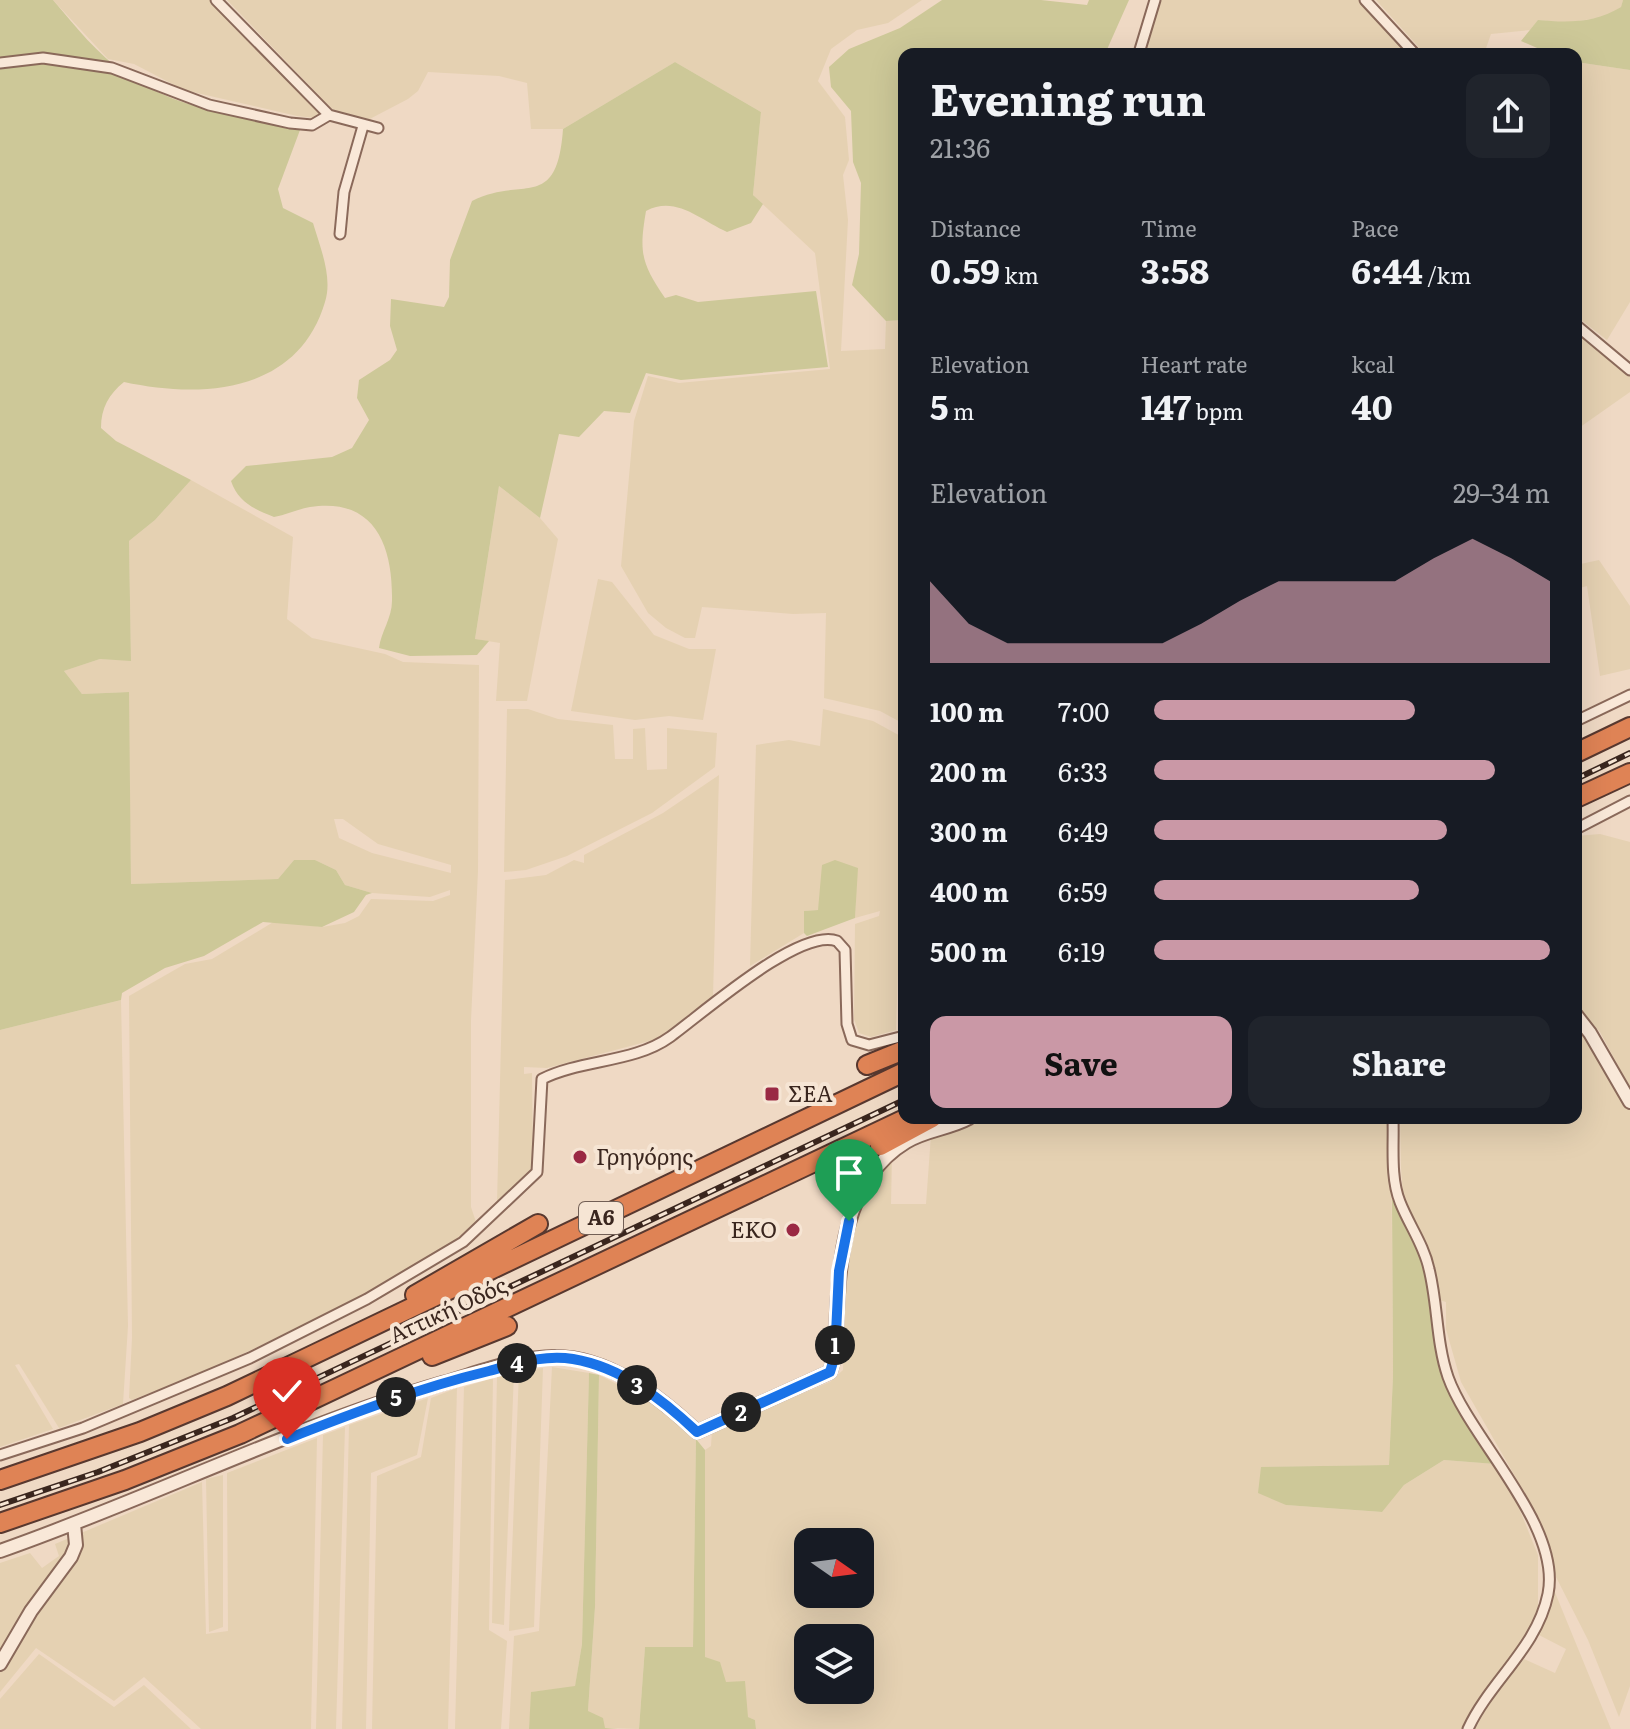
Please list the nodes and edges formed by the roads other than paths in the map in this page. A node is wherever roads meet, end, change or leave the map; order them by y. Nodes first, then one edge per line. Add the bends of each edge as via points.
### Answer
1 (216, 0) edge
2 (1155, 0) edge
3 (1365, 0) edge
4 (1141, 48) edge
5 (1409, 48) edge
6 (0, 63) edge
7 (329, 115) junction
8 (363, 126) junction
9 (378, 128) dead end
10 (340, 234) dead end
11 (1582, 330) edge
12 (1630, 370) edge
13 (1630, 695) edge
14 (1582, 718) edge
15 (1630, 727) edge
16 (1582, 750) edge
17 (1630, 773) edge
18 (1582, 795) edge
19 (1630, 801) edge
20 (1582, 826) edge
21 (1582, 1023) edge
22 (898, 1038) edge
23 (898, 1052) edge
24 (867, 1065) dead end
25 (898, 1075) edge
26 (1630, 1102) edge
27 (898, 1122) edge
28 (921, 1124) edge
29 (952, 1124) edge
30 (1393, 1124) edge
31 (880, 1146) dead end
32 (538, 1224) dead end
33 (507, 1326) dead end
34 (339, 1344) junction
35 (354, 1381) junction
36 (0, 1455) edge
37 (0, 1480) edge
38 (0, 1523) edge
39 (74, 1524) junction
40 (0, 1551) edge
41 (0, 1664) edge
42 (1468, 1729) edge

1 - 7 street
2 - 4 street
3 - 5 street
6 - 7 street via 43,58 112,68 209,105 290,123 312,125
7 - 8 street
8 - 9 street
8 - 10 street via 344,192
11 - 12 street
13 - 14 street
15 - 16 highway
17 - 18 highway
19 - 20 street
21 - 26 street
22 - 36 street via 869,1045 852,1040 845,950 837,941 819,939 760,968 650,1049 542,1079 537,1172 463,1242 367,1299 250,1358 83,1428
23 - 24 highway
25 - 34 highway, Αττική Οδός / Α6
27 - 35 highway, Αττική Οδός / Α6
28 - 31 highway
29 - 39 street via 908,1140 870,1176 843,1241 830,1372 697,1432 648,1390 603,1369 555,1357 530,1360 389,1399
30 - 42 street via 1394,1182 1426,1255 1448,1376 1516,1487 1550,1576 1532,1637
32 - 34 highway
33 - 35 highway via 393,1372
34 - 37 highway, Αττική Οδός / Α6 via 175,1418
35 - 38 highway, Αττική Οδός / Α6 via 187,1456
39 - 40 street
39 - 41 street via 71,1557

